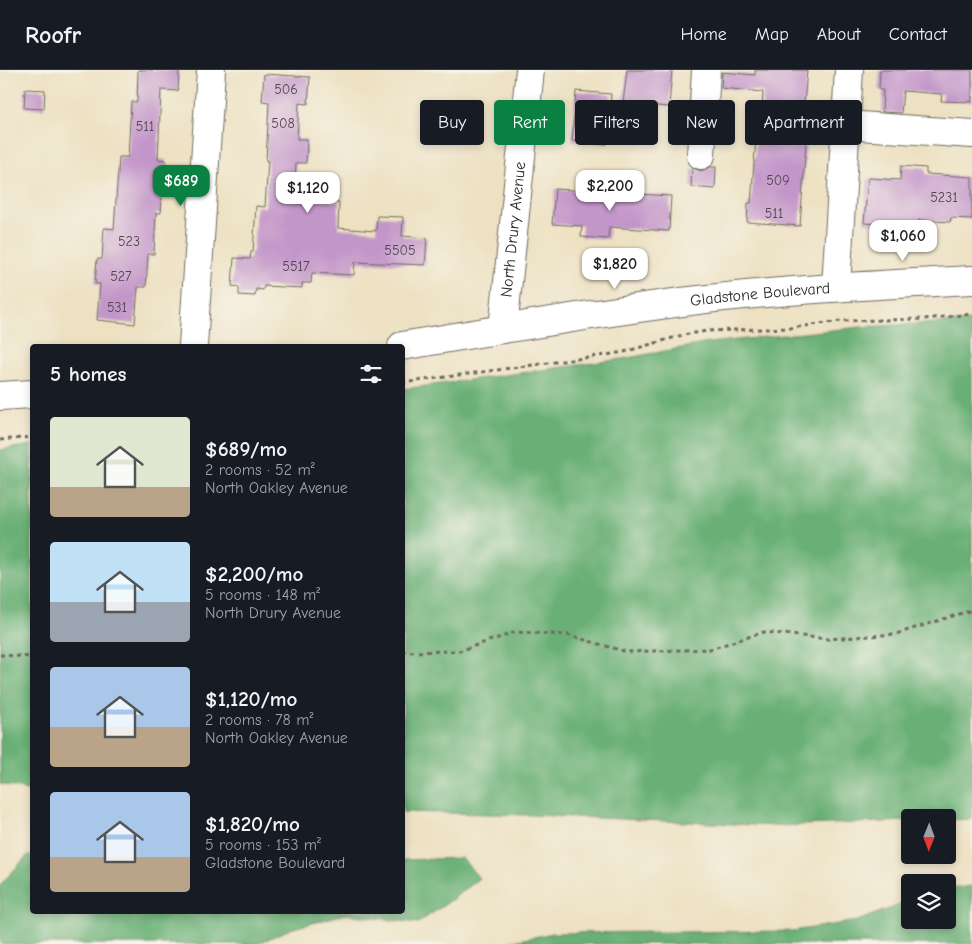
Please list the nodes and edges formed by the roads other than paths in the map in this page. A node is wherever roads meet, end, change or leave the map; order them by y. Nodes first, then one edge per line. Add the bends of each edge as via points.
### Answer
1 (211, 70) edge
2 (530, 70) edge
3 (706, 70) edge
4 (849, 70) edge
5 (847, 100) edge
6 (862, 126) edge
7 (972, 134) edge
8 (845, 145) edge
9 (701, 155) dead end
10 (972, 280) edge
11 (836, 287) junction
12 (503, 329) junction
13 (193, 344) edge
14 (405, 345) edge
15 (30, 394) edge
16 (0, 396) edge

1 - 13 street
2 - 12 street, North Drury Avenue
3 - 9 street
4 - 5 street
6 - 7 street
8 - 11 street
10 - 11 street, Gladstone Boulevard
11 - 12 street, Gladstone Boulevard via 682,302
12 - 14 street, Gladstone Boulevard
15 - 16 street

